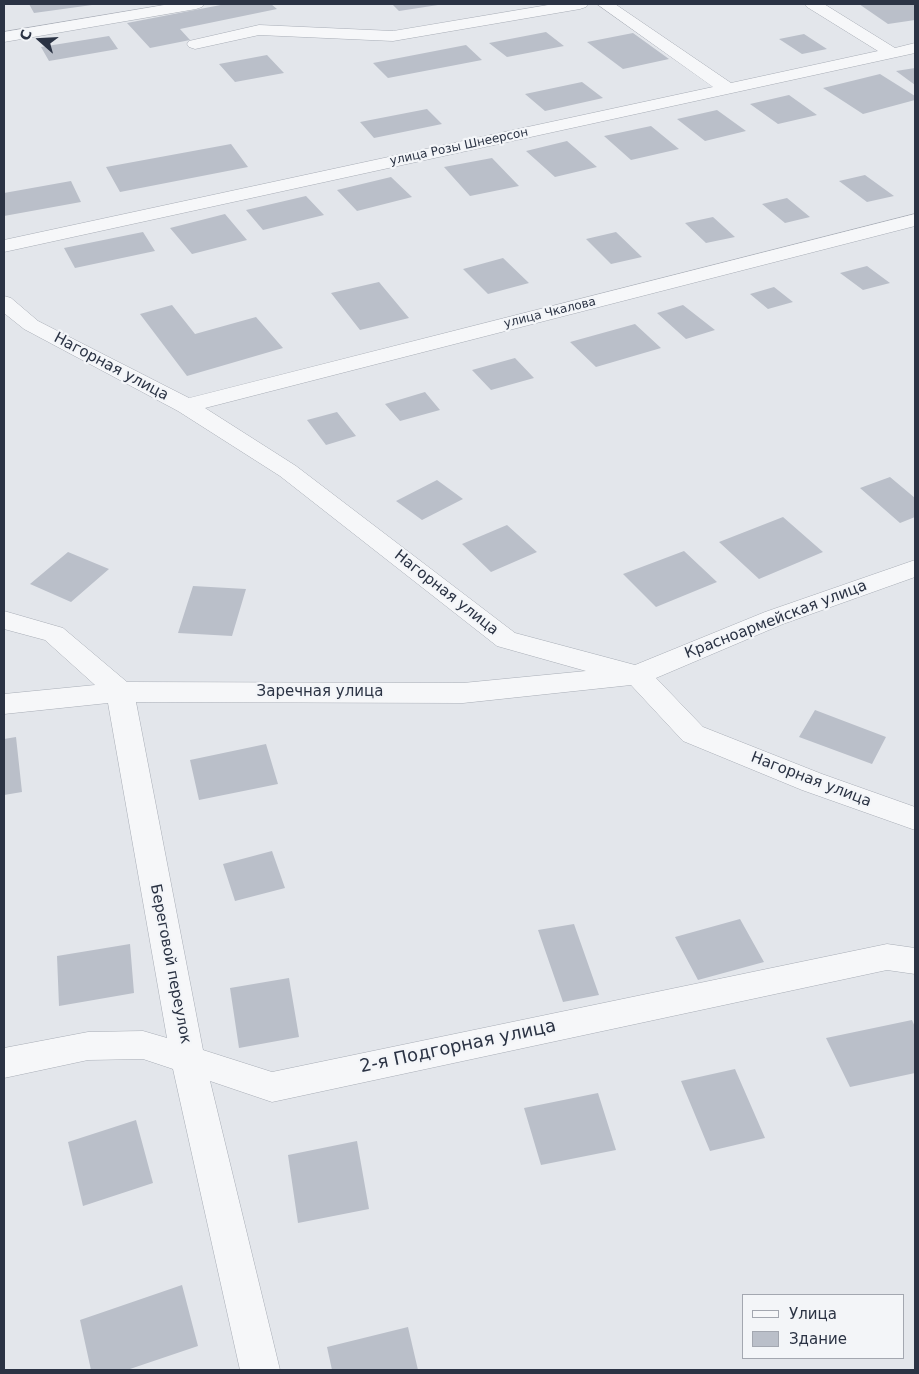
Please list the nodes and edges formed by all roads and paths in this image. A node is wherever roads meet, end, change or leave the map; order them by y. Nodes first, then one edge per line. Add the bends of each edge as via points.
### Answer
1 (196, 4) edge
2 (580, 4) edge
3 (605, 4) edge
4 (813, 4) edge
5 (4, 37) edge
6 (195, 44) dead end
7 (915, 48) edge
8 (892, 53) junction
9 (728, 89) junction
10 (915, 220) edge
11 (4, 246) edge
12 (4, 302) edge
13 (186, 406) junction
14 (915, 568) edge
15 (4, 620) edge
16 (637, 675) junction
17 (120, 692) junction
18 (4, 704) edge
19 (915, 818) edge
20 (915, 961) edge
21 (188, 1061) junction
22 (4, 1063) edge
23 (260, 1370) edge

1 - 5 street
2 - 6 street via 393,36 259,30
3 - 9 street
4 - 8 street
7 - 8 street, улица Розы Шнеерсон
8 - 9 street, улица Розы Шнеерсон
9 - 11 street, улица Розы Шнеерсон
10 - 13 street, улица Чкалова
12 - 13 street, Нагорная улица via 31,325
13 - 16 street, Нагорная улица via 288,471 506,640
14 - 16 street, Красноармейская улица via 774,618
15 - 17 street via 54,634
16 - 17 street, Заречная улица via 463,692
16 - 19 street, Нагорная улица via 693,734 812,782
17 - 18 street, Заречная улица
17 - 21 street, Береговой переулок
20 - 21 street, 2-я Подгорная улица via 887,957 272,1087
21 - 22 street, 2-я Подгорная улица via 143,1045 88,1046
21 - 23 street, Береговой переулок

